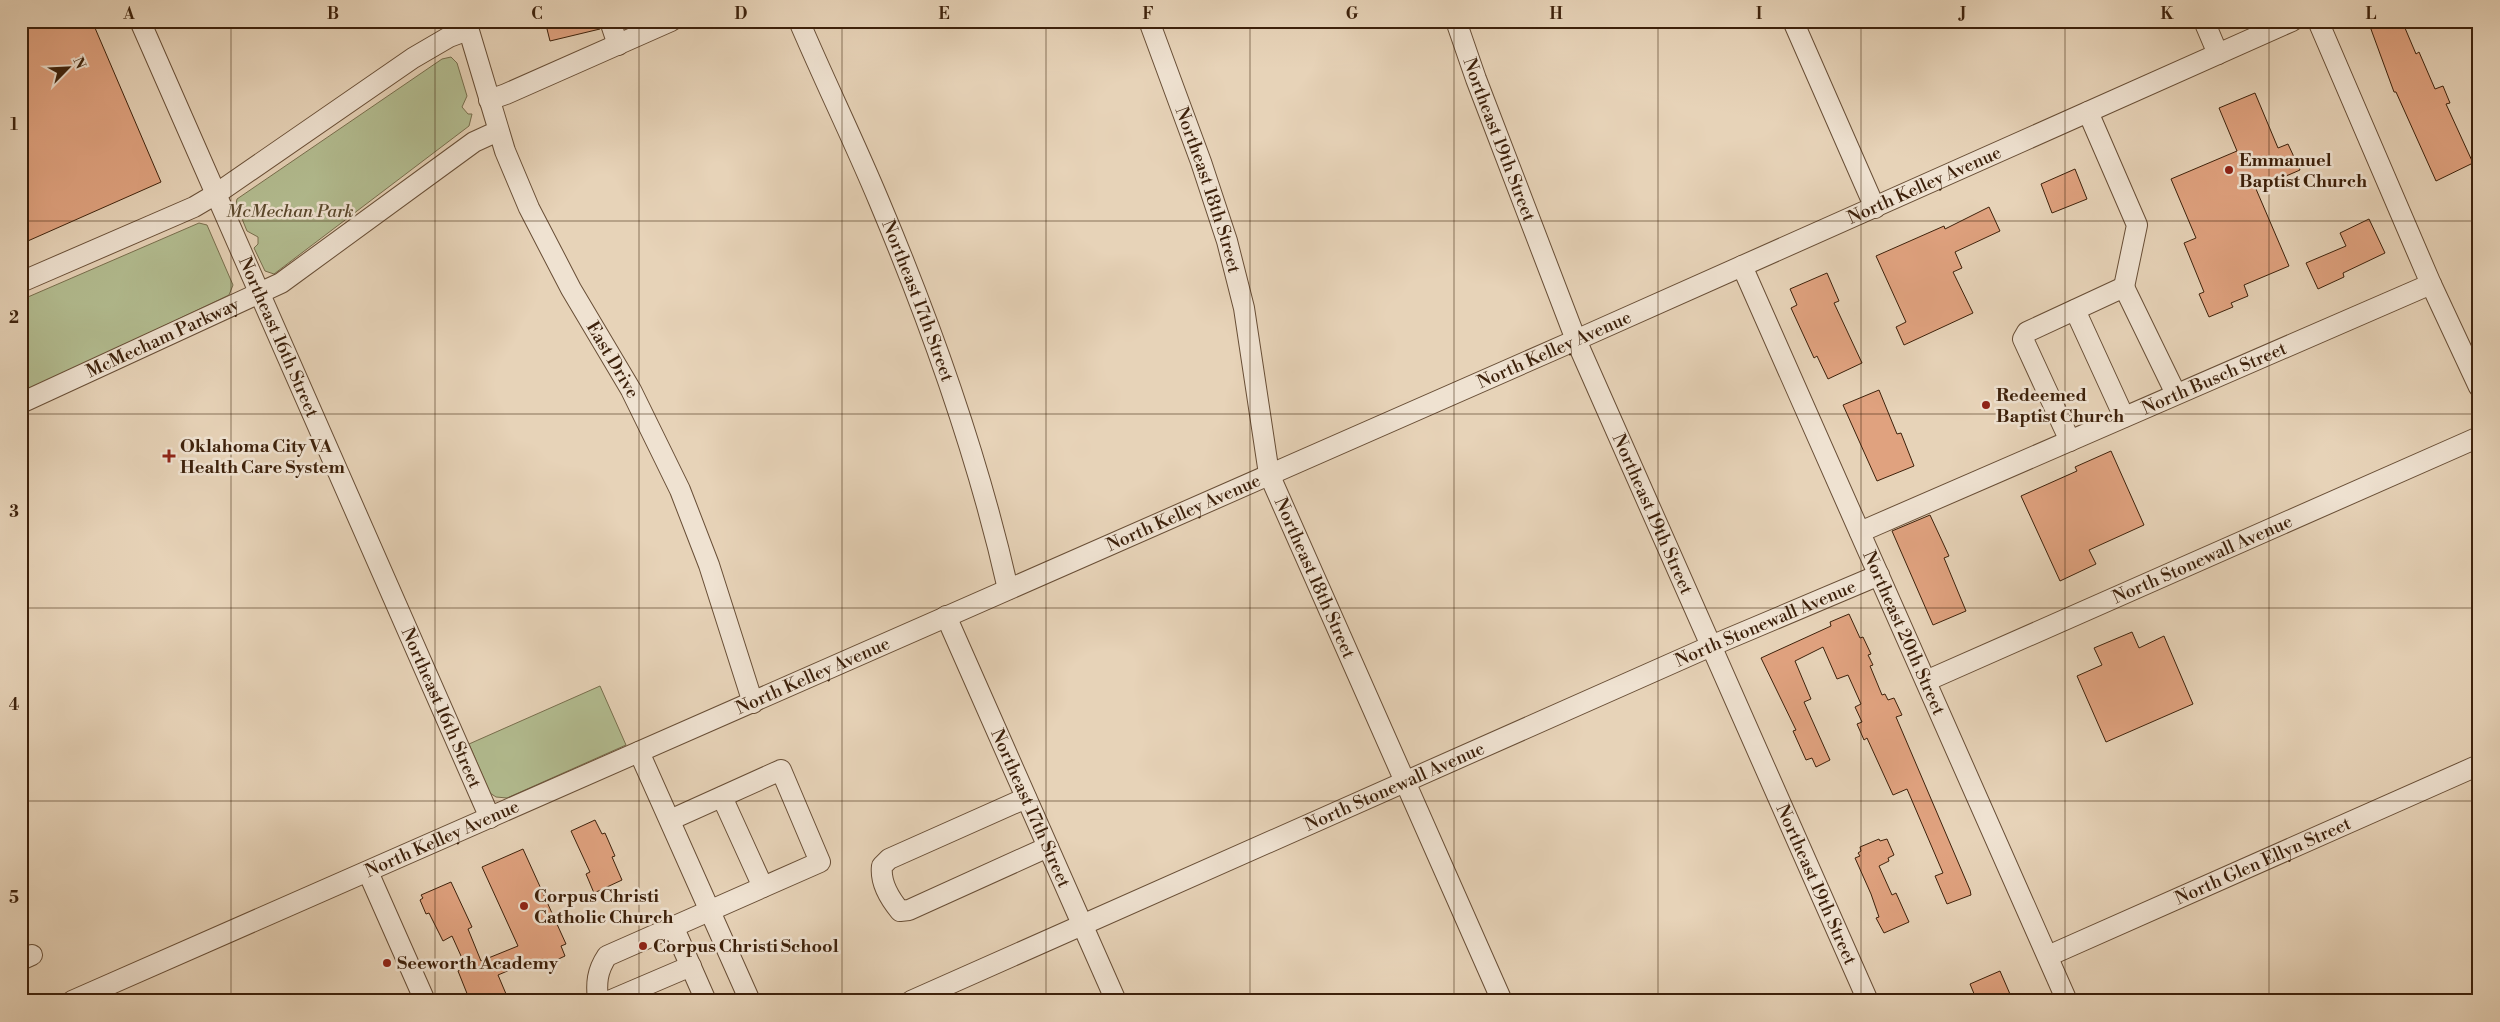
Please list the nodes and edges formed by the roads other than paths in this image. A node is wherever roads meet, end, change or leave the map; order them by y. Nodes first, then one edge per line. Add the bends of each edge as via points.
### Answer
1 (140, 21) edge
2 (610, 21) edge
3 (671, 21) edge
4 (799, 21) edge
5 (1148, 21) edge
6 (1456, 21) edge
7 (1793, 21) edge
8 (2204, 21) edge
9 (2292, 21) edge
10 (2318, 21) edge
11 (467, 26) edge
12 (618, 45) junction
13 (2218, 54) junction
14 (488, 100) junction
15 (2088, 112) junction
16 (498, 131) junction
17 (216, 194) junction
18 (1875, 208) junction
19 (1742, 266) junction
20 (21, 282) edge
21 (2431, 284) junction
22 (2124, 286) junction
23 (259, 294) junction
24 (2075, 310) junction
25 (1576, 340) junction
26 (2479, 387) edge
27 (2176, 394) junction
28 (21, 404) edge
29 (2124, 417) junction
30 (2479, 437) edge
31 (2070, 441) junction
32 (1269, 474) junction
33 (1860, 532) junction
34 (1878, 575) junction
35 (1008, 589) junction
36 (946, 616) junction
37 (1711, 646) junction
38 (1926, 681) junction
39 (753, 703) junction
40 (639, 752) junction
41 (2479, 765) edge
42 (1405, 782) junction
43 (722, 797) junction
44 (1026, 798) junction
45 (490, 818) junction
46 (670, 820) junction
47 (1048, 847) junction
48 (368, 872) junction
49 (762, 887) junction
50 (710, 910) junction
51 (1083, 924) junction
52 (673, 926) junction
53 (2048, 956) junction
54 (691, 966) junction
55 (72, 1001) edge
56 (425, 1001) edge
57 (598, 1001) edge
58 (609, 1001) edge
59 (706, 1001) edge
60 (750, 1001) edge
61 (912, 1001) edge
62 (1116, 1001) edge
63 (1502, 1001) edge
64 (1868, 1001) edge
65 (2067, 1001) edge

1 - 17 street, Northeast 16th Street
2 - 12 street
3 - 12 street
4 - 35 street, Northeast 17th Street via 878,200 944,366 987,506
5 - 32 street, Northeast 18th Street via 1202,162 1227,241 1244,308
6 - 25 street, Northeast 19th Street
7 - 18 street
8 - 13 street
9 - 13 street, North Kelley Avenue
10 - 21 street
11 - 14 street, East Drive
11 - 17 street via 413,58
12 - 14 street
13 - 15 street, North Kelley Avenue
14 - 16 street, East Drive
15 - 18 street, North Kelley Avenue
15 - 22 street via 2137,225
16 - 23 street, McMecham Parkway via 474,142 281,283
16 - 39 street, East Drive via 547,245 631,390 676,481 709,565
17 - 20 street via 194,207
17 - 23 street, Northeast 16th Street
18 - 19 street, North Kelley Avenue
19 - 25 street, North Kelley Avenue
19 - 33 street, Northeast 20th Street
21 - 26 street
21 - 27 street, North Busch Street
22 - 24 street
22 - 27 street
23 - 28 street, McMecham Parkway
23 - 45 street, Northeast 16th Street
24 - 29 street
24 - 31 street via 2027,332 2023,339
25 - 32 street, North Kelley Avenue
25 - 37 street, Northeast 19th Street
27 - 29 street, North Busch Street
29 - 31 street, North Busch Street
30 - 38 street, North Stonewall Avenue
31 - 33 street, North Busch Street
32 - 35 street, North Kelley Avenue
32 - 42 street, Northeast 18th Street
33 - 34 street, Northeast 20th Street
34 - 37 street, North Stonewall Avenue
34 - 38 street, Northeast 20th Street
35 - 36 street, North Kelley Avenue
36 - 39 street, North Kelley Avenue
36 - 44 street, Northeast 17th Street
37 - 42 street, North Stonewall Avenue
37 - 64 street, Northeast 19th Street
38 - 53 street, Northeast 20th Street
39 - 40 street, North Kelley Avenue
40 - 45 street, North Kelley Avenue
40 - 46 street
41 - 53 street, North Glen Ellyn Street
42 - 51 street, North Stonewall Avenue
42 - 63 street, Northeast 18th Street
43 - 46 street
43 - 49 street
43 - 49 street via 781,770 820,862
44 - 47 street, Northeast 17th Street
44 - 47 street via 889,859 882,866 881,876 900,911 909,910
45 - 48 street, North Kelley Avenue
46 - 50 street
47 - 51 street, Northeast 17th Street
48 - 55 street, North Kelley Avenue
48 - 56 street
49 - 50 street
50 - 52 street
50 - 60 street
51 - 61 street, North Stonewall Avenue
51 - 62 street, Northeast 17th Street
52 - 54 street
52 - 57 street via 607,956 596,983
53 - 65 street, Northeast 20th Street
54 - 58 street
54 - 59 street

